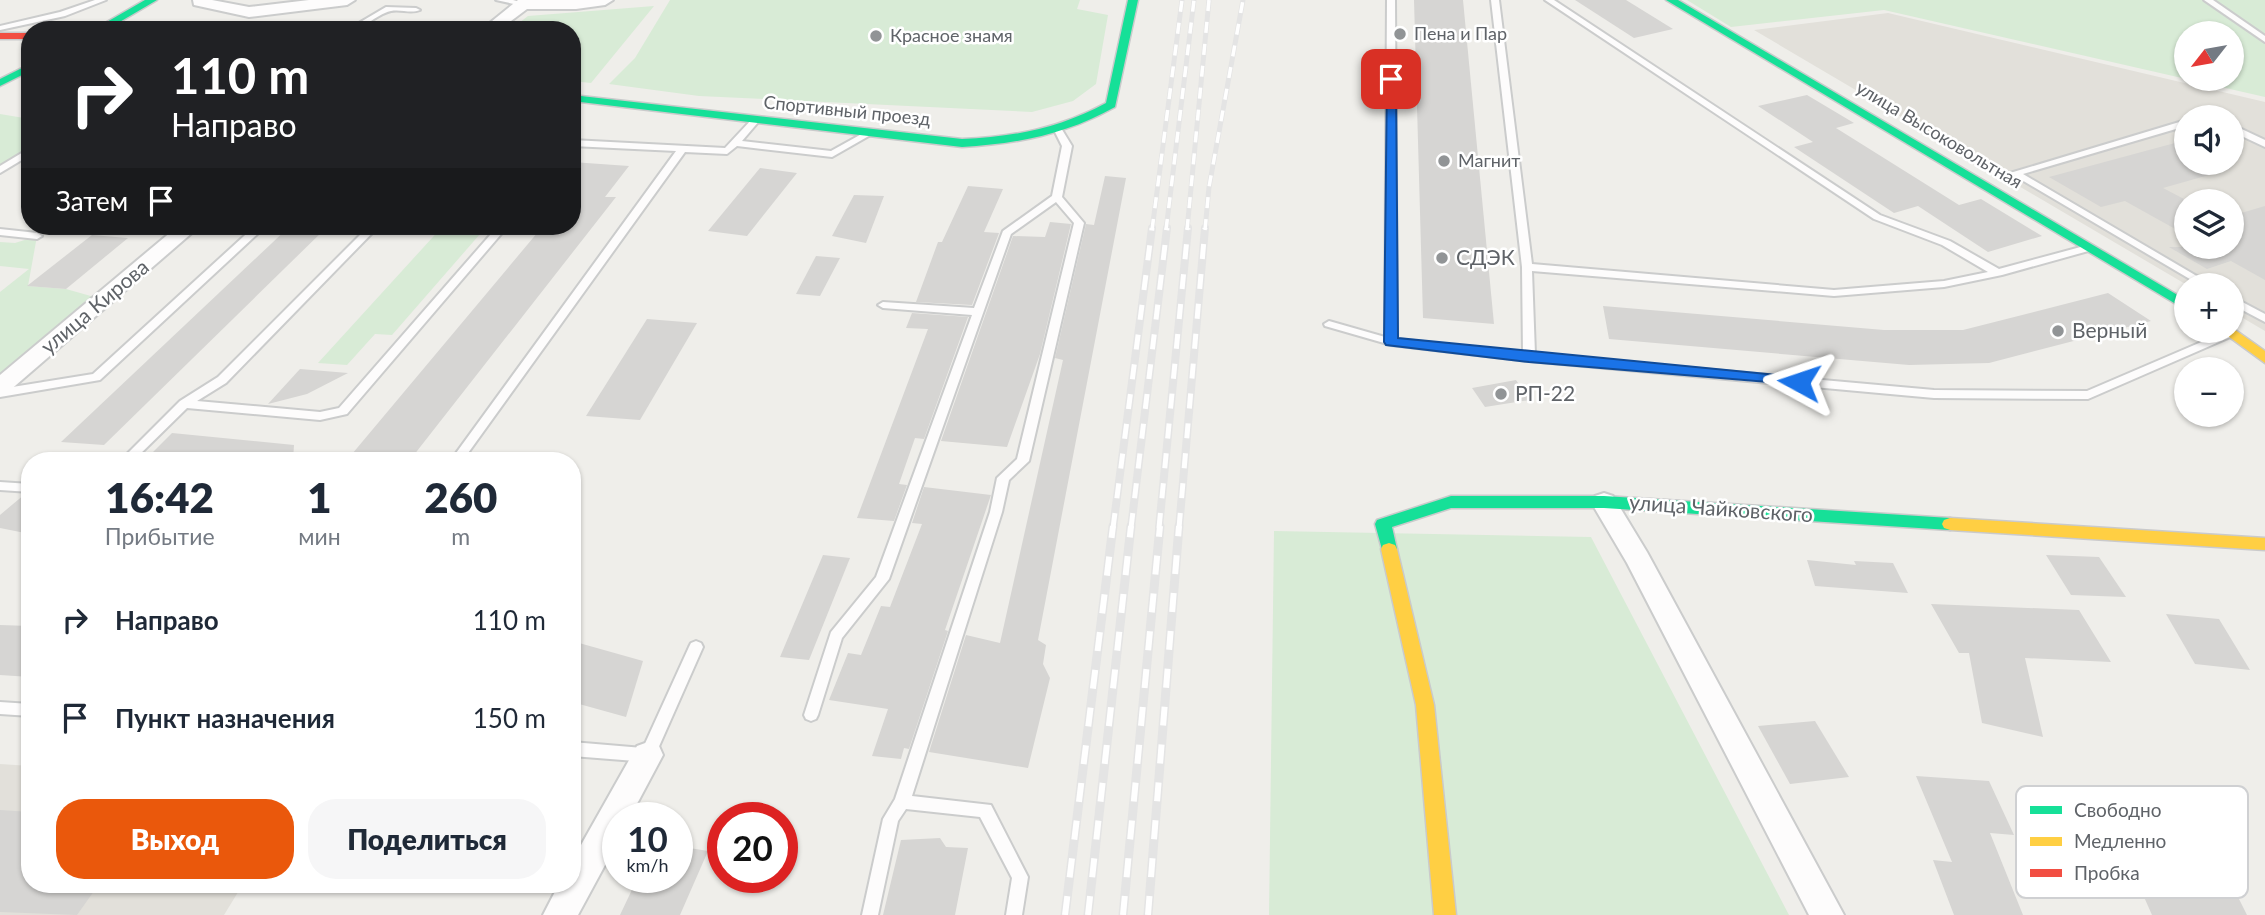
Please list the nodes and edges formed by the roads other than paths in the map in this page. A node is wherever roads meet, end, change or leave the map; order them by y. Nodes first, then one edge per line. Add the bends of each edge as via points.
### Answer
1 (102, 0) edge
2 (152, 0) edge
3 (347, 0) edge
4 (500, 0) edge
5 (605, 0) edge
6 (1133, 0) edge
7 (1391, 0) edge
8 (1495, 0) edge
9 (1549, 0) edge
10 (1671, 0) edge
11 (2208, 0) edge
12 (199, 2) edge
13 (524, 2) edge
14 (416, 10) dead end
15 (31, 21) edge
16 (115, 21) edge
17 (367, 21) edge
18 (500, 21) edge
19 (21, 23) edge
20 (0, 28) edge
21 (0, 36) edge
22 (21, 36) edge
23 (2265, 40) edge
24 (21, 72) edge
25 (0, 83) edge
26 (581, 99) edge
27 (756, 120) junction
28 (2174, 127) edge
29 (1058, 130) junction
30 (870, 133) junction
31 (2244, 134) edge
32 (581, 143) edge
33 (737, 143) junction
34 (2265, 144) edge
35 (682, 149) junction
36 (21, 157) edge
37 (0, 170) edge
38 (1057, 197) junction
39 (0, 233) edge
40 (21, 235) edge
41 (25, 235) edge
42 (179, 235) edge
43 (251, 235) edge
44 (365, 235) edge
45 (495, 235) edge
46 (37, 236) dead end
47 (2090, 248) junction
48 (1527, 267) junction
49 (1998, 273) junction
50 (2186, 273) edge
51 (2174, 299) edge
52 (883, 305) dead end
53 (2244, 307) edge
54 (978, 312) junction
55 (2265, 319) edge
56 (1329, 324) dead end
57 (1391, 342) junction
58 (2244, 342) edge
59 (2205, 343) edge
60 (1529, 357) junction
61 (2265, 358) edge
62 (0, 387) edge
63 (0, 393) edge
64 (184, 404) junction
65 (135, 452) edge
66 (463, 452) edge
67 (0, 486) edge
68 (21, 487) edge
69 (1604, 502) junction
70 (2265, 544) edge
71 (696, 648) dead end
72 (0, 708) edge
73 (21, 709) edge
74 (811, 715) dead end
75 (581, 750) edge
76 (648, 755) junction
77 (902, 802) junction
78 (581, 877) edge
79 (572, 893) edge
80 (560, 915) edge
81 (870, 915) edge
82 (1014, 915) edge
83 (1445, 915) edge
84 (1826, 915) edge

1 - 15 lane
2 - 16 street
3 - 12 street via 249,12
4 - 13 lane
5 - 13 street
6 - 29 street, Спортивный проезд via 1111,105 1089,120
7 - 57 lane
8 - 48 lane
9 - 49 lane via 1877,217 1946,243
10 - 47 street, улица Высоковольтная
11 - 23 lane
13 - 18 street
14 - 17 lane via 389,9
19 - 20 lane
21 - 22 street
24 - 25 street
26 - 27 street, Спортивный проезд
27 - 30 street, Спортивный проезд
27 - 33 lane
28 - 50 lane via 2015,173
29 - 30 street, Спортивный проезд via 993,143
29 - 38 lane via 1067,146
30 - 33 lane via 832,154
31 - 34 lane
32 - 35 lane
33 - 35 lane via 727,151
35 - 66 lane
36 - 37 lane
38 - 54 lane via 1007,233
38 - 77 lane via 1079,223 1023,461 1003,478
39 - 40 lane
41 - 46 lane
42 - 62 street, улица Кирова
43 - 63 lane via 96,377
44 - 64 lane via 222,380
45 - 64 lane via 343,411 320,416
47 - 49 lane
47 - 51 street, улица Высоковольтная
48 - 49 lane via 1833,293 1944,284
48 - 60 lane
52 - 54 lane
53 - 55 lane
54 - 74 lane via 882,579 836,636
56 - 57 lane
57 - 60 lane
58 - 61 street
59 - 60 lane via 2088,395 1934,394
64 - 65 lane
67 - 68 lane
69 - 70 street, улица Чайковского
69 - 83 street via 1451,502 1383,524 1425,705
69 - 84 street, улица Чайковского
71 - 76 lane
72 - 73 lane
75 - 76 lane
76 - 78 street
77 - 81 lane via 891,819
77 - 82 lane via 985,810 1020,877
79 - 80 street

